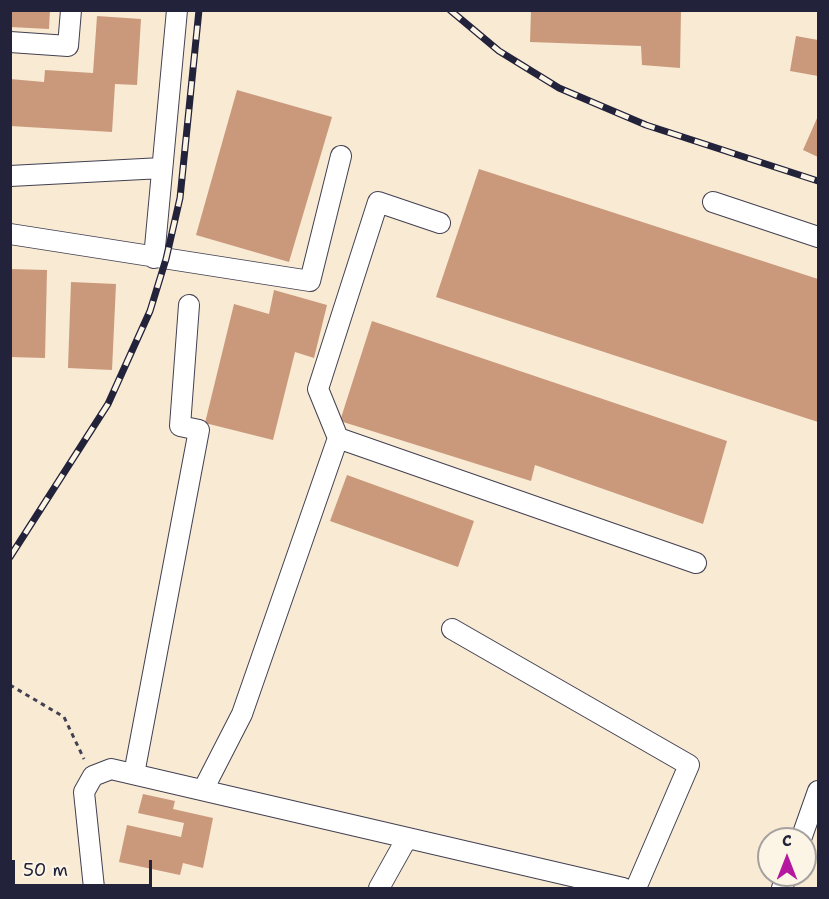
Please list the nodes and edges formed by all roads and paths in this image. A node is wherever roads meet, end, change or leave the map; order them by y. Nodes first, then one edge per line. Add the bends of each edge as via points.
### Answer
1 (71, 10) edge
2 (177, 10) edge
3 (10, 42) edge
4 (341, 156) dead end
5 (162, 168) junction
6 (10, 176) edge
7 (713, 202) dead end
8 (440, 223) dead end
9 (10, 234) edge
10 (819, 237) edge
11 (154, 258) junction
12 (189, 305) dead end
13 (338, 438) junction
14 (696, 563) dead end
15 (452, 629) dead end
16 (10, 685) edge
17 (134, 774) junction
18 (93, 776) junction
19 (203, 790) junction
20 (819, 791) edge
21 (806, 827) edge
22 (407, 838) junction
23 (94, 888) edge
24 (379, 888) edge
25 (623, 888) edge
26 (636, 888) edge

1 - 3 lane via 68,45
2 - 5 lane
4 - 11 lane via 310,281
5 - 6 lane
5 - 11 lane
7 - 10 lane
8 - 13 lane via 378,202 318,390
9 - 11 lane
12 - 17 lane via 180,426 199,430
13 - 14 lane
13 - 19 lane via 242,714
15 - 26 lane via 689,765
16 - 18 path via 64,717
17 - 18 lane via 111,769
17 - 19 lane
18 - 23 lane via 84,792
19 - 22 lane
20 - 21 lane
22 - 24 lane
22 - 25 lane

